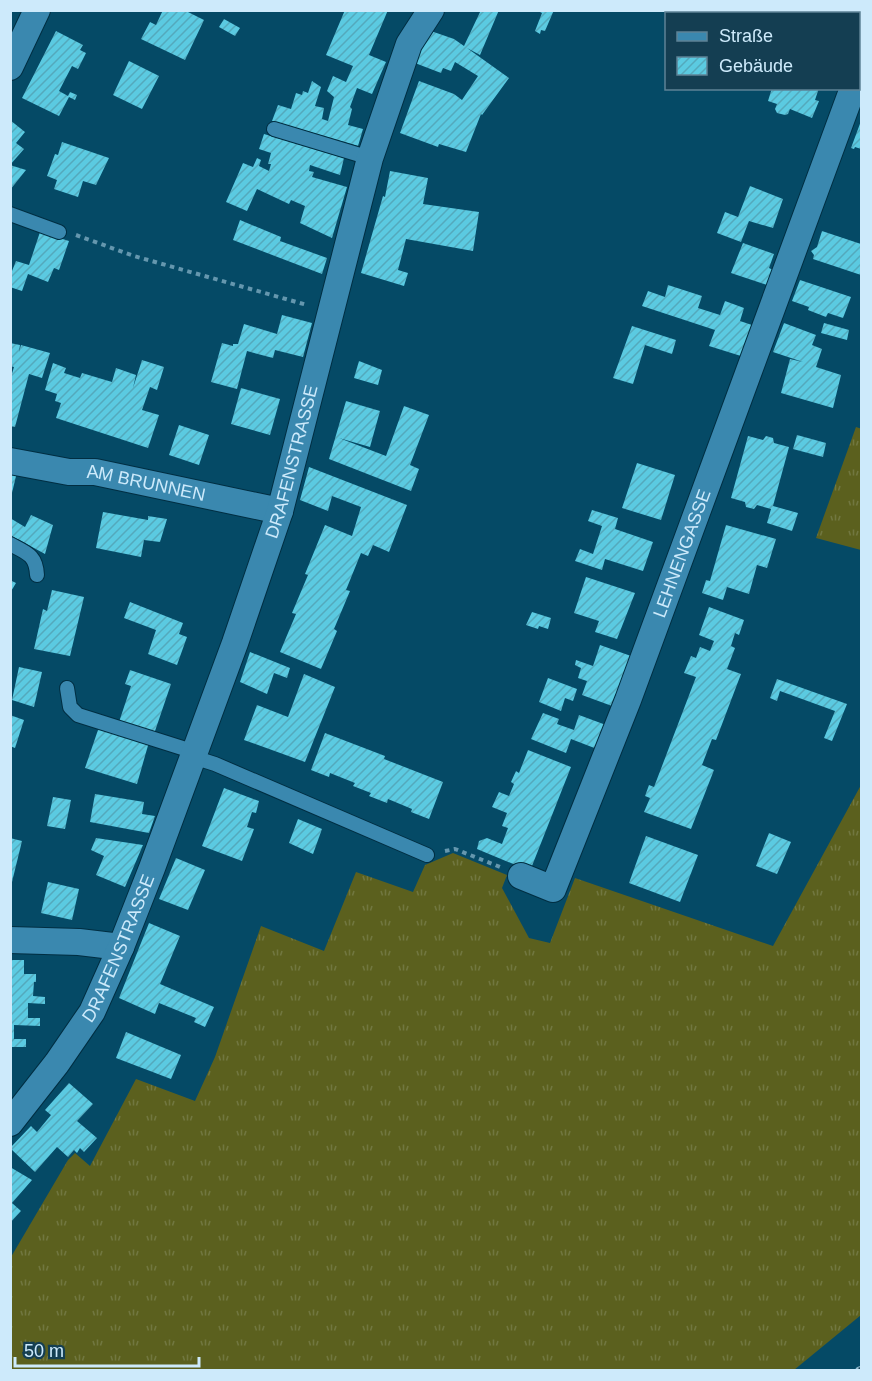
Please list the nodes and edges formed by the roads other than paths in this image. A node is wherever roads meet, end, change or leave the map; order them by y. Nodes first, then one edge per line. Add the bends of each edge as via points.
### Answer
1 (37, 10) edge
2 (431, 10) edge
3 (10, 68) edge
4 (852, 90) edge
5 (274, 129) dead end
6 (370, 158) junction
7 (10, 214) edge
8 (58, 232) road end
9 (10, 461) edge
10 (280, 511) junction
11 (10, 544) edge
12 (37, 575) dead end
13 (67, 688) dead end
14 (194, 754) junction
15 (427, 855) road end
16 (522, 876) road end
17 (10, 940) edge
18 (121, 947) junction
19 (10, 1123) edge

1 - 3 street
2 - 6 street, DRAFENSTRASSE via 409,44
4 - 16 street, LEHNENGASSE via 628,700 553,889
5 - 6 lane
6 - 10 street, DRAFENSTRASSE
7 - 8 lane
9 - 10 street, AM BRUNNEN via 69,472 95,472
10 - 14 street, DRAFENSTRASSE
11 - 12 lane via 30,555
13 - 14 lane via 70,707 78,715
14 - 15 lane
14 - 18 street, DRAFENSTRASSE
17 - 18 street
18 - 19 street, DRAFENSTRASSE via 92,1012

